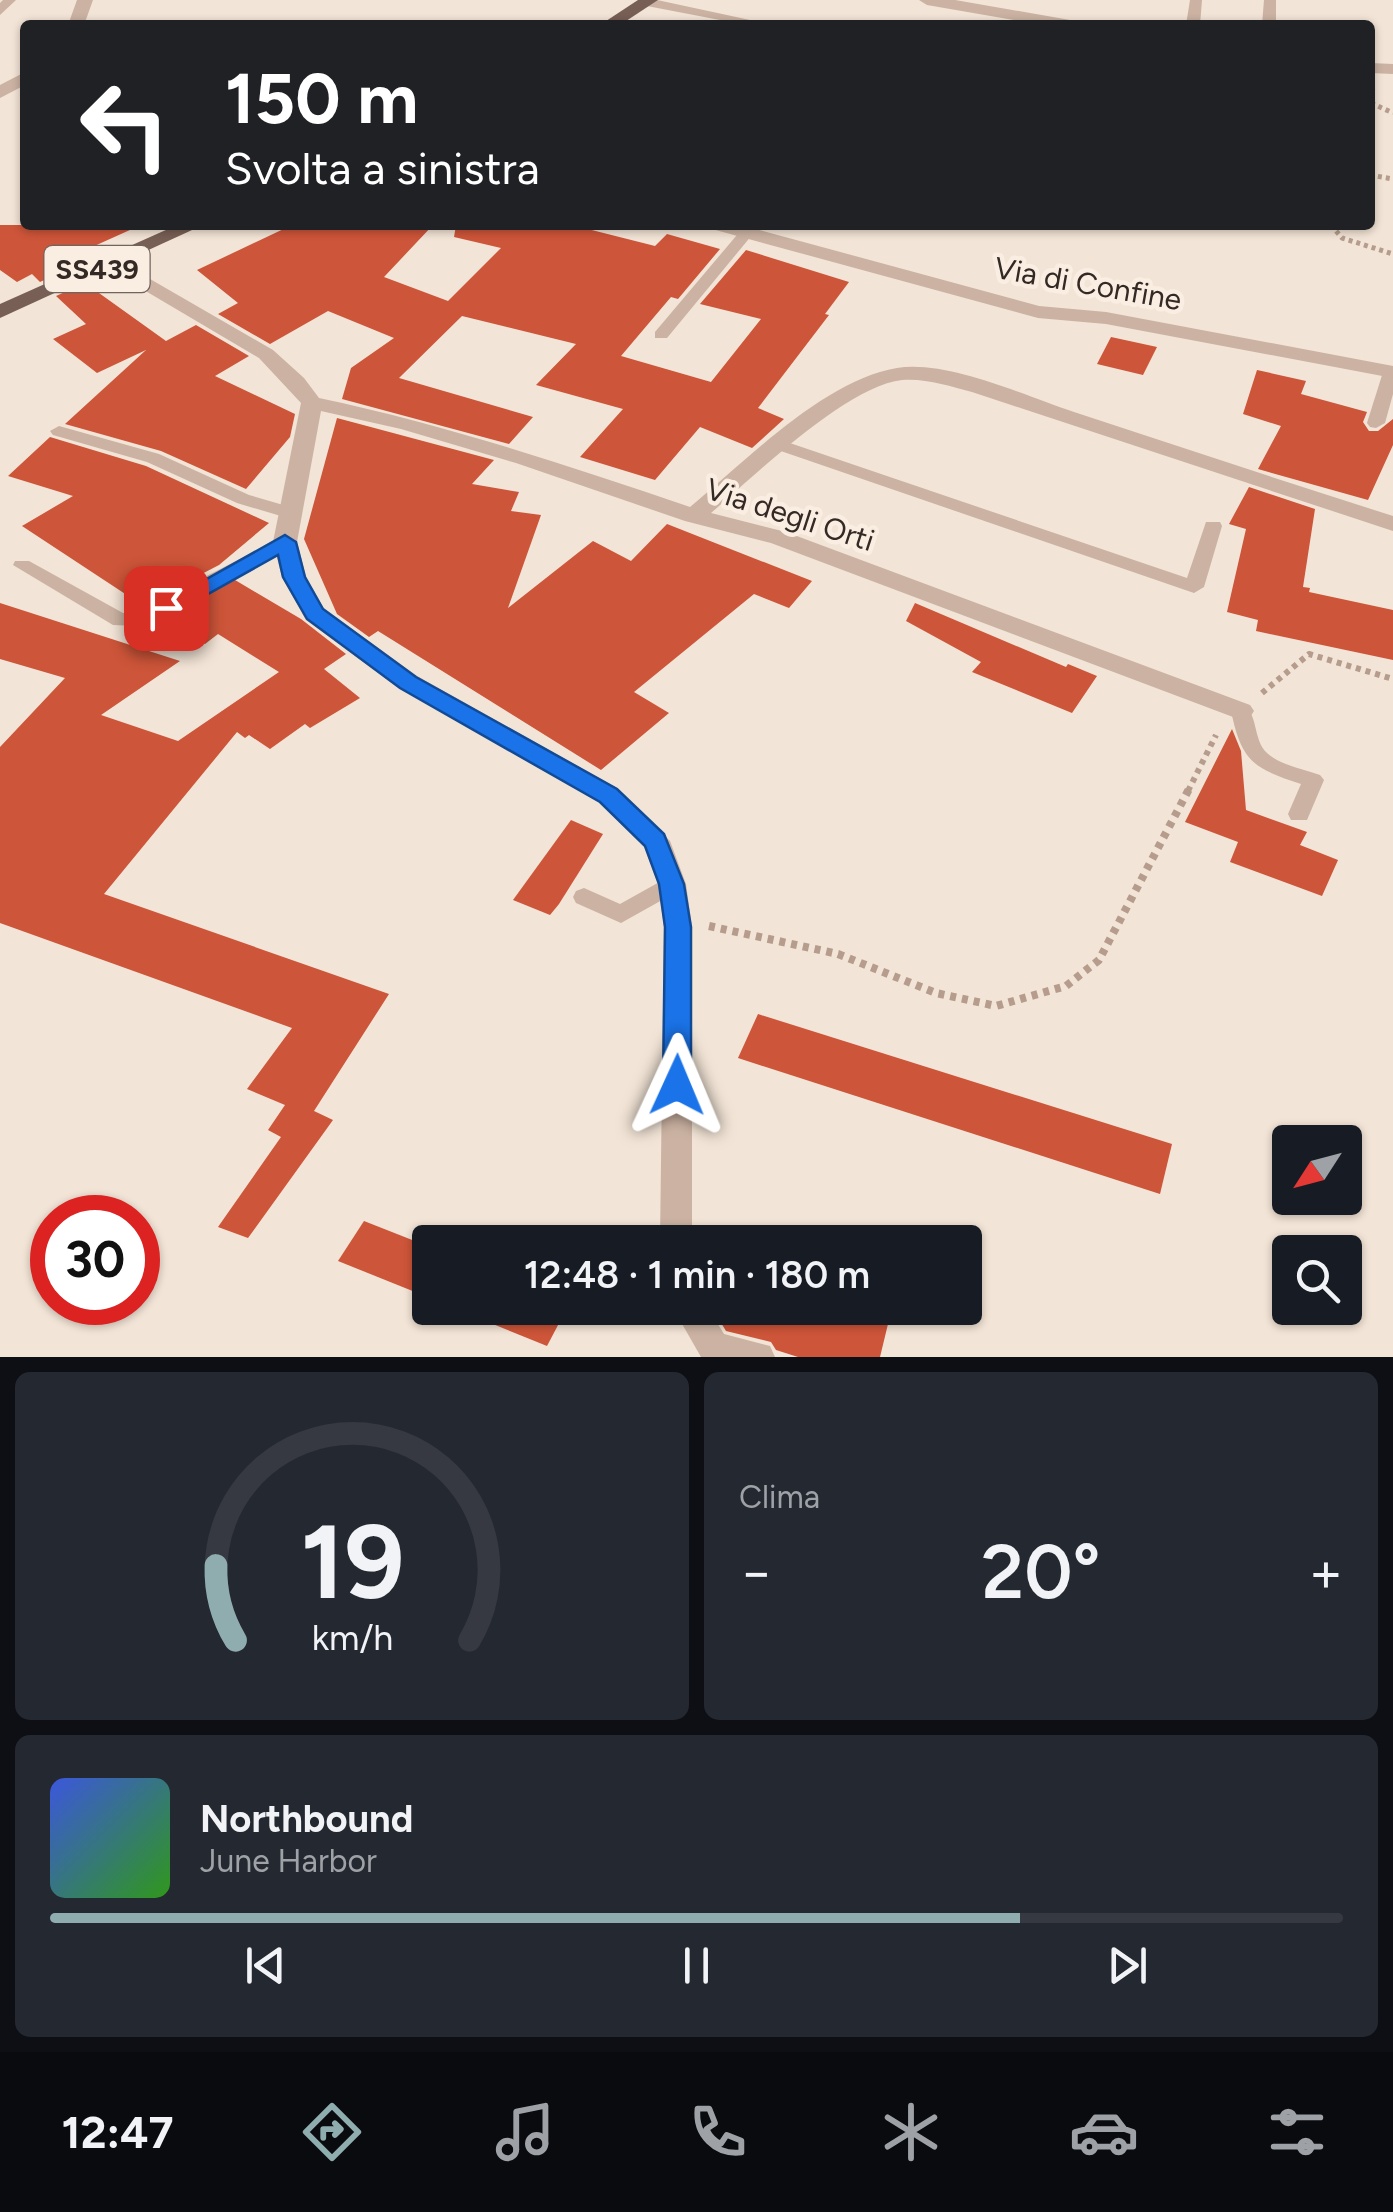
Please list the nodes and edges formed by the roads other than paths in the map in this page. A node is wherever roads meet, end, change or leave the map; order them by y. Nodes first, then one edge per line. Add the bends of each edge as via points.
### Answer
1 (10, 0) edge
2 (926, 0) edge
3 (649, 1) edge
4 (0, 11) edge
5 (617, 20) edge
6 (742, 20) edge
7 (1041, 20) edge
8 (182, 230) edge
9 (738, 230) edge
10 (746, 232) junction
11 (112, 263) junction
12 (0, 312) edge
13 (661, 335) dead end
14 (1392, 372) edge
15 (312, 403) junction
16 (1376, 423) dead end
17 (59, 431) dead end
18 (782, 445) junction
19 (291, 512) junction
20 (694, 516) junction
21 (1393, 524) edge
22 (1213, 526) dead end
23 (285, 542) junction
24 (22, 565) dead end
25 (1241, 711) joint
26 (1299, 814) dead end
27 (672, 884) junction
28 (584, 897) dead end
29 (676, 1225) edge
30 (700, 1325) edge
31 (716, 1352) edge
32 (758, 1357) edge

1 - 4 lane
2 - 7 street
3 - 5 main road
3 - 6 lane
8 - 11 main road, SS439
9 - 10 street, Via di Confine
10 - 13 lane
10 - 14 street, Via di Confine via 1038,312 1106,318
11 - 12 main road, SS439
11 - 15 street via 266,354
14 - 16 lane
15 - 19 street
15 - 20 street, Via degli Orti via 524,458
17 - 19 lane via 153,458
18 - 20 street
18 - 21 street via 875,380 900,373 928,376
18 - 22 lane via 1194,587
19 - 23 street
20 - 25 street, Via degli Orti via 778,537
23 - 24 lane via 138,619 120,620
23 - 27 street via 294,577 315,614 408,682 608,796 656,841
25 - 26 lane via 1247,746 1258,760 1313,780
27 - 28 lane via 622,914
27 - 29 street via 678,927
30 - 31 street
31 - 32 street

